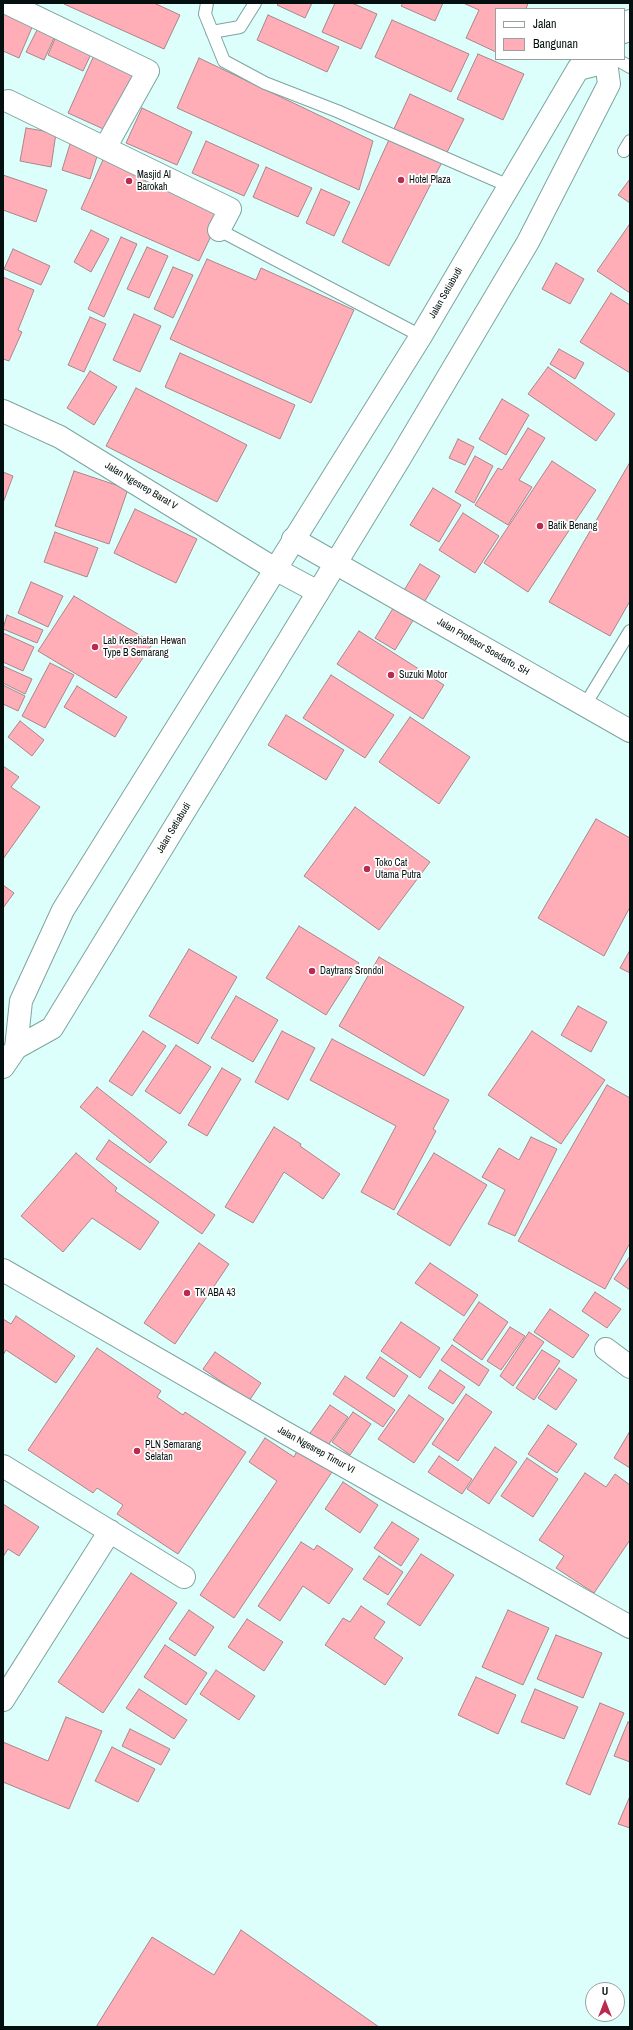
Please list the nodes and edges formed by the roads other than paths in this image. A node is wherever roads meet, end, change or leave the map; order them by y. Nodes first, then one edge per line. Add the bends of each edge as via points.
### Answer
1 (7, 3) edge
2 (207, 3) edge
3 (255, 3) edge
4 (630, 21) edge
5 (625, 30) edge
6 (212, 32) junction
7 (610, 60) edge
8 (630, 68) edge
9 (8, 101) dead end
10 (105, 148) junction
11 (509, 186) junction
12 (219, 230) joint
13 (421, 336) junction
14 (3, 411) edge
15 (293, 539) junction
16 (336, 563) junction
17 (275, 568) junction
18 (318, 592) junction
19 (630, 631) edge
20 (585, 705) junction
21 (630, 731) edge
22 (10, 1045) edge
23 (3, 1067) edge
24 (3, 1270) edge
25 (606, 1349) dead end
26 (630, 1367) edge
27 (3, 1466) edge
28 (110, 1531) junction
29 (184, 1576) dead end
30 (630, 1627) edge
31 (3, 1700) edge

1 - 10 main road via 148,71
2 - 6 lane via 205,14
3 - 6 lane via 240,27
4 - 5 main road
6 - 11 lane via 224,61 265,83 337,111
7 - 8 lane
7 - 11 main road, Jalan Setiabudi via 578,69
7 - 16 main road, Jalan Setiabudi via 610,84 528,242
9 - 10 main road
10 - 12 main road via 230,209
11 - 13 main road, Jalan Setiabudi
12 - 13 lane
13 - 15 main road, Jalan Setiabudi
14 - 17 main road, Jalan Ngesrep Barat V via 60,437
15 - 16 main road
15 - 17 main road, Jalan Setiabudi
16 - 18 main road, Jalan Setiabudi
16 - 20 main road, Jalan Profesor Soedarto, SH
17 - 18 main road
17 - 22 main road, Jalan Setiabudi via 63,910 21,1001
18 - 22 main road, Jalan Setiabudi via 52,1028
19 - 20 lane
20 - 21 main road, Jalan Profesor Soedarto, SH
22 - 23 main road, Jalan Setiabudi
24 - 30 main road, Jalan Ngesrep Timur VI
25 - 26 main road
27 - 28 main road
28 - 29 main road
28 - 31 main road

